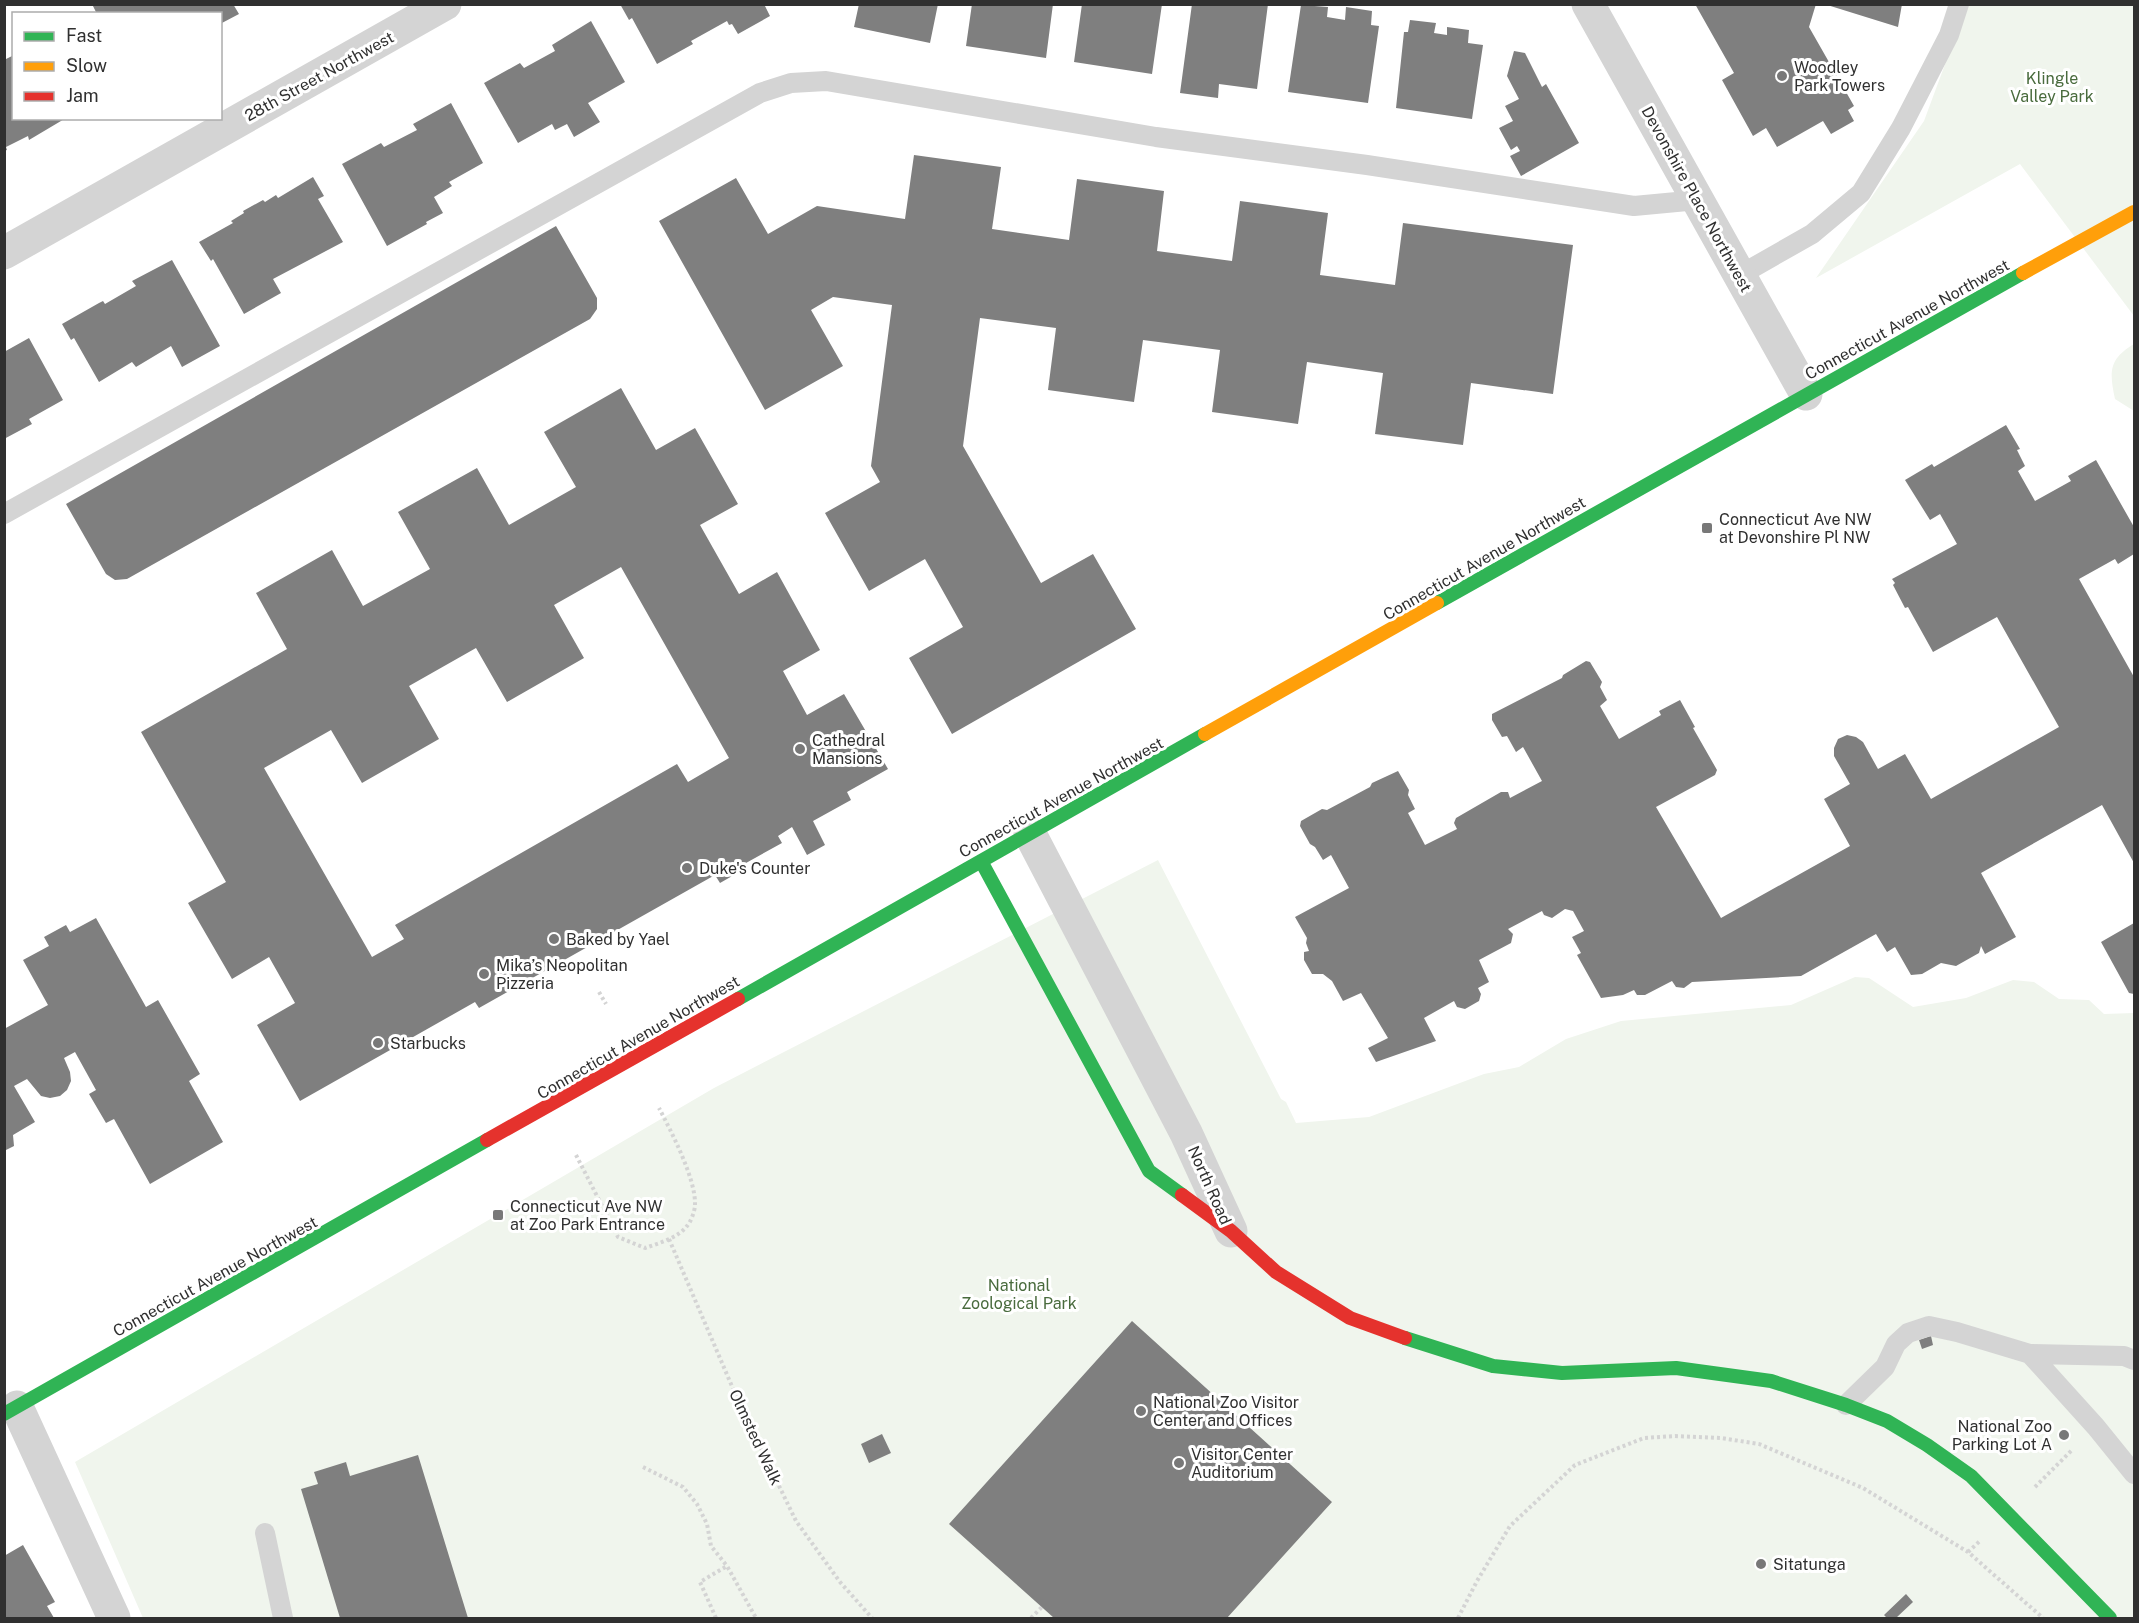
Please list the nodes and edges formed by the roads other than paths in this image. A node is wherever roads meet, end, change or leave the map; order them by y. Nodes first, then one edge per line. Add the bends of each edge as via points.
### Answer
1 (445, 4) edge
2 (1588, 4) edge
3 (1959, 4) edge
4 (1698, 200) junction
5 (2134, 212) edge
6 (4, 253) edge
7 (1740, 275) junction
8 (1806, 394) junction
9 (4, 514) edge
10 (1030, 834) junction
11 (981, 861) junction
12 (1231, 1231) junction
13 (2030, 1354) junction
14 (2134, 1360) edge
15 (1846, 1405) junction
16 (11, 1410) edge
17 (2134, 1474) edge
18 (265, 1533) dead end
19 (114, 1618) edge
20 (283, 1618) edge
21 (2110, 1618) edge

1 - 6 street, 28th Street Northwest
2 - 4 street, Devonshire Place Northwest
3 - 7 lane via 1949,35 1901,128 1861,193 1812,234
4 - 7 street, Devonshire Place Northwest
4 - 9 lane via 1634,206 1156,138 826,81 791,83 760,93
5 - 8 main road, Connecticut Avenue Northwest
7 - 8 street, Devonshire Place Northwest
8 - 10 main road, Connecticut Avenue Northwest
10 - 11 main road, Connecticut Avenue Northwest
10 - 12 street, North Road via 1186,1133
11 - 12 main road, North Road via 1149,1171
11 - 16 main road, Connecticut Avenue Northwest
12 - 15 main road via 1276,1272 1350,1318 1493,1366 1562,1373 1676,1368 1771,1382
13 - 14 lane via 2124,1356
13 - 15 lane via 1929,1326 1908,1333 1896,1344 1885,1367
13 - 17 lane
15 - 21 main road via 1887,1421 1971,1476
16 - 19 street
18 - 20 lane

